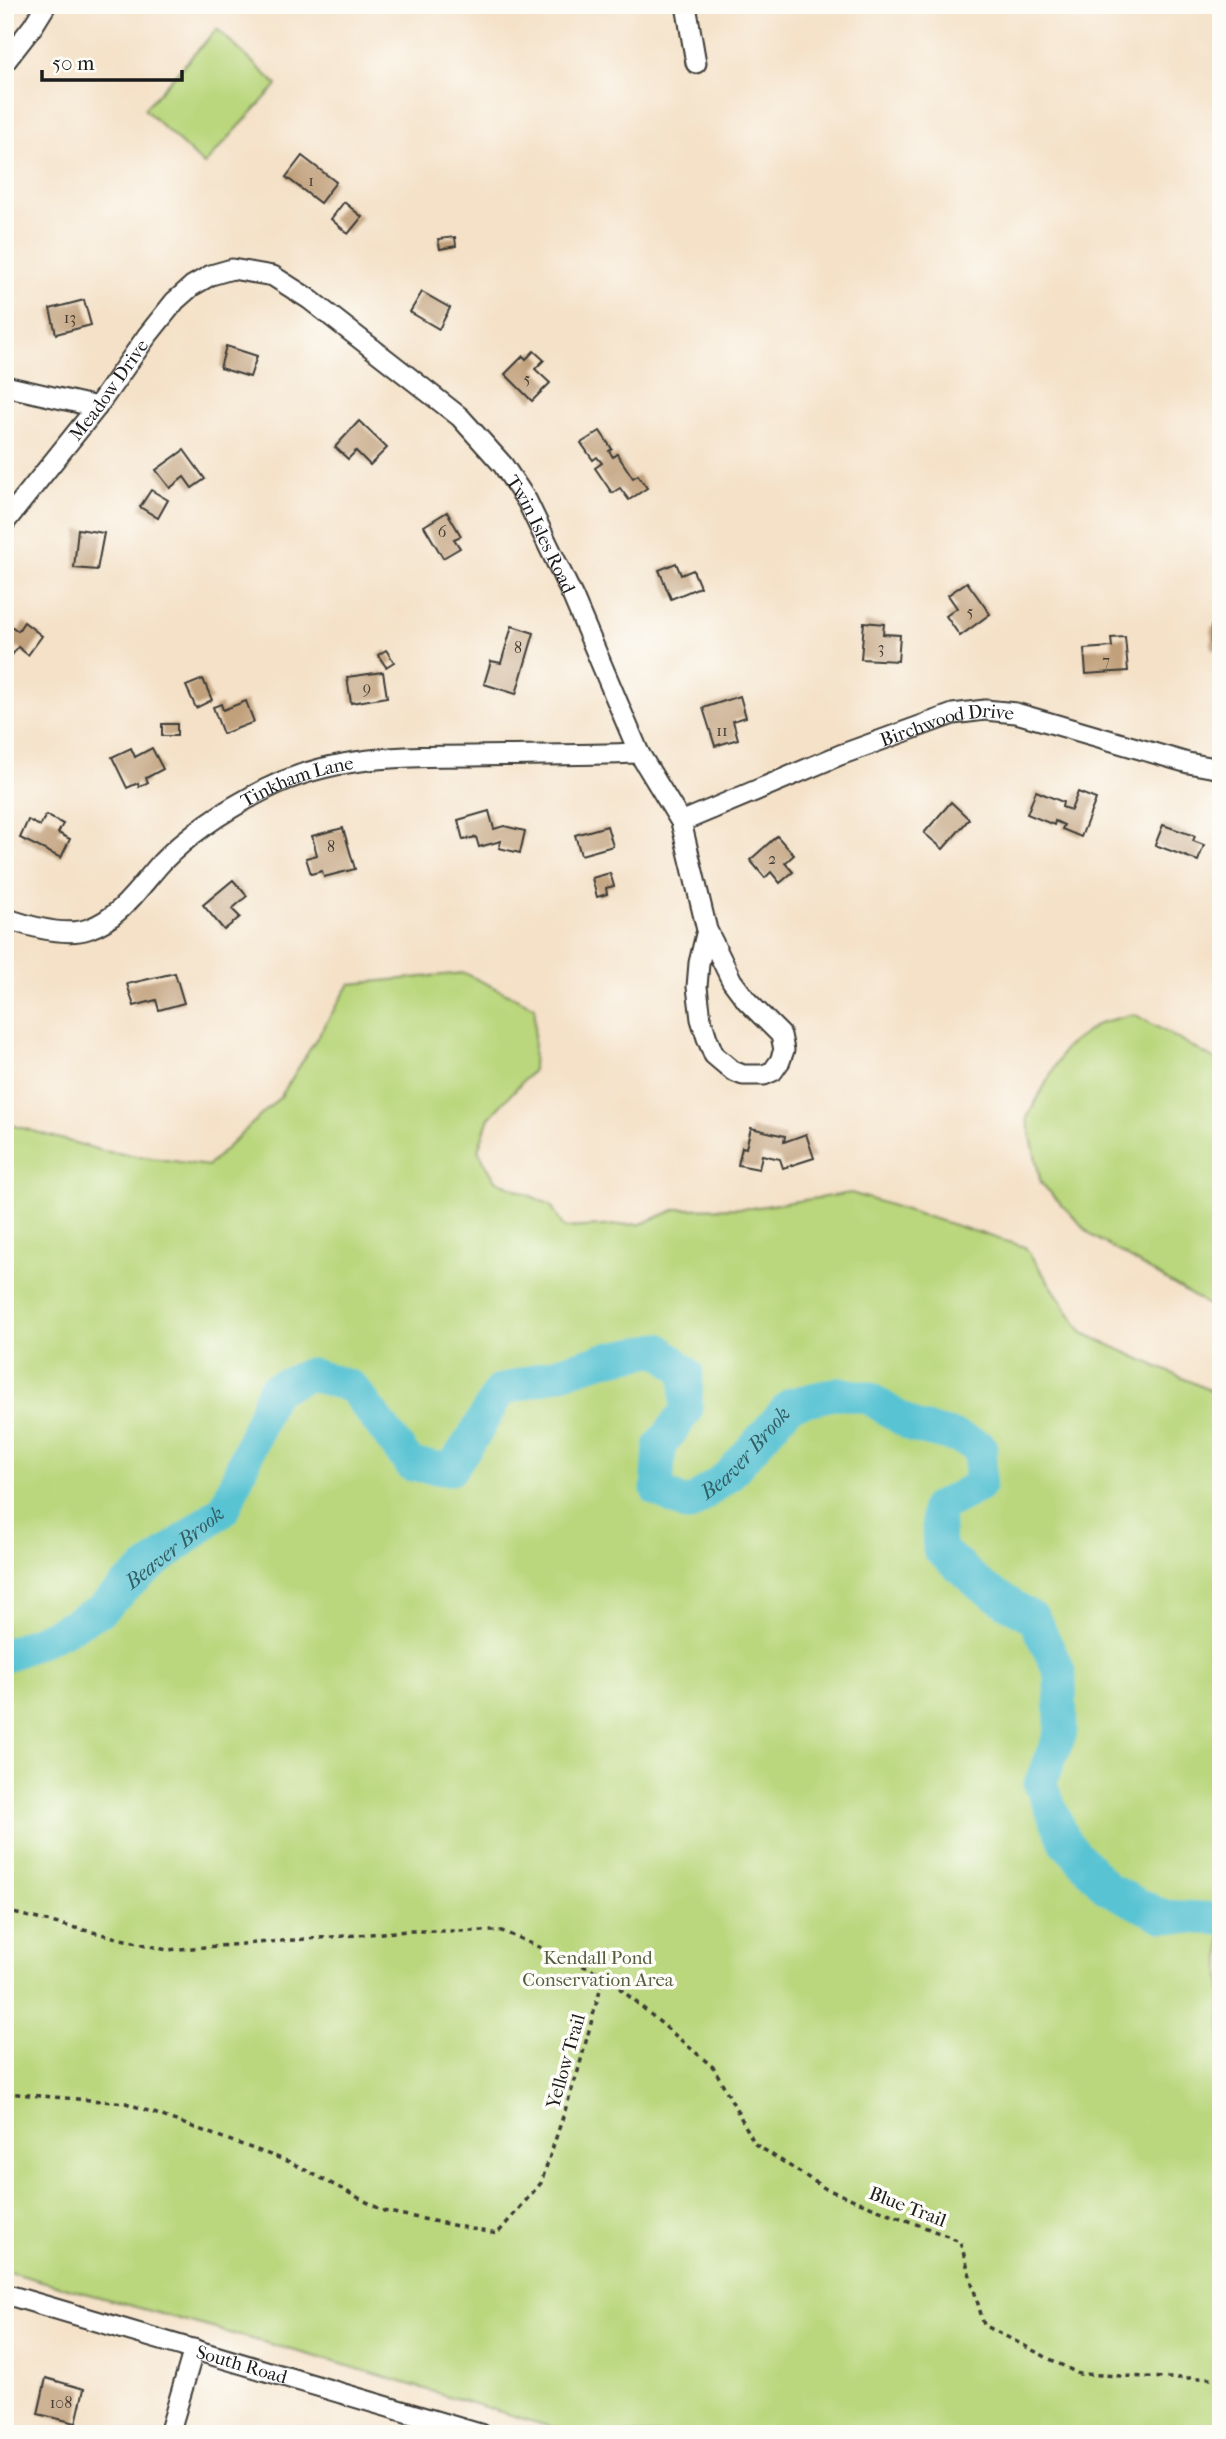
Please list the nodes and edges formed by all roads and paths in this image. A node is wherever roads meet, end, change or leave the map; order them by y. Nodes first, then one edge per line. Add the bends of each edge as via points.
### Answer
1 (46, 5) edge
2 (685, 5) edge
3 (5, 61) edge
4 (696, 63) dead end
5 (221, 272) joint
6 (5, 386) edge
7 (96, 407) junction
8 (5, 522) edge
9 (639, 753) junction
10 (1221, 769) edge
11 (681, 822) junction
12 (5, 918) edge
13 (707, 930) junction
14 (5, 1911) edge
15 (604, 1975) junction
16 (5, 2093) edge
17 (5, 2294) edge
18 (194, 2349) junction
19 (1221, 2378) edge
20 (169, 2434) edge
21 (480, 2434) edge

1 - 3 street
2 - 4 street
5 - 7 street, Meadow Drive via 192,286 175,301
5 - 9 street, Twin Isles Road via 232,269 273,276 309,299 460,417 503,465 527,500 573,597
6 - 7 street
7 - 8 street, Meadow Drive
9 - 11 street, Twin Isles Road
9 - 12 street, Tinkham Lane via 394,757 330,766 269,787 231,807 162,862 114,915 87,930 33,928
10 - 11 street, Birchwood Drive via 1016,713 985,710 953,714 840,755
11 - 13 street, Twin Isles Road
13 - 13 street, Twin Isles Road via 697,987 707,1038 714,1055 733,1071 764,1075 780,1061 784,1049 781,1035 732,981
14 - 15 path via 167,1950 408,1931 502,1931
15 - 16 path, Yellow Trail via 541,2183 497,2234 384,2211 290,2162 125,2103
15 - 19 path, Blue Trail via 714,2068 755,2144 826,2189 960,2241 984,2325 1079,2374
17 - 18 street, South Road
18 - 20 street
18 - 21 street, South Road

